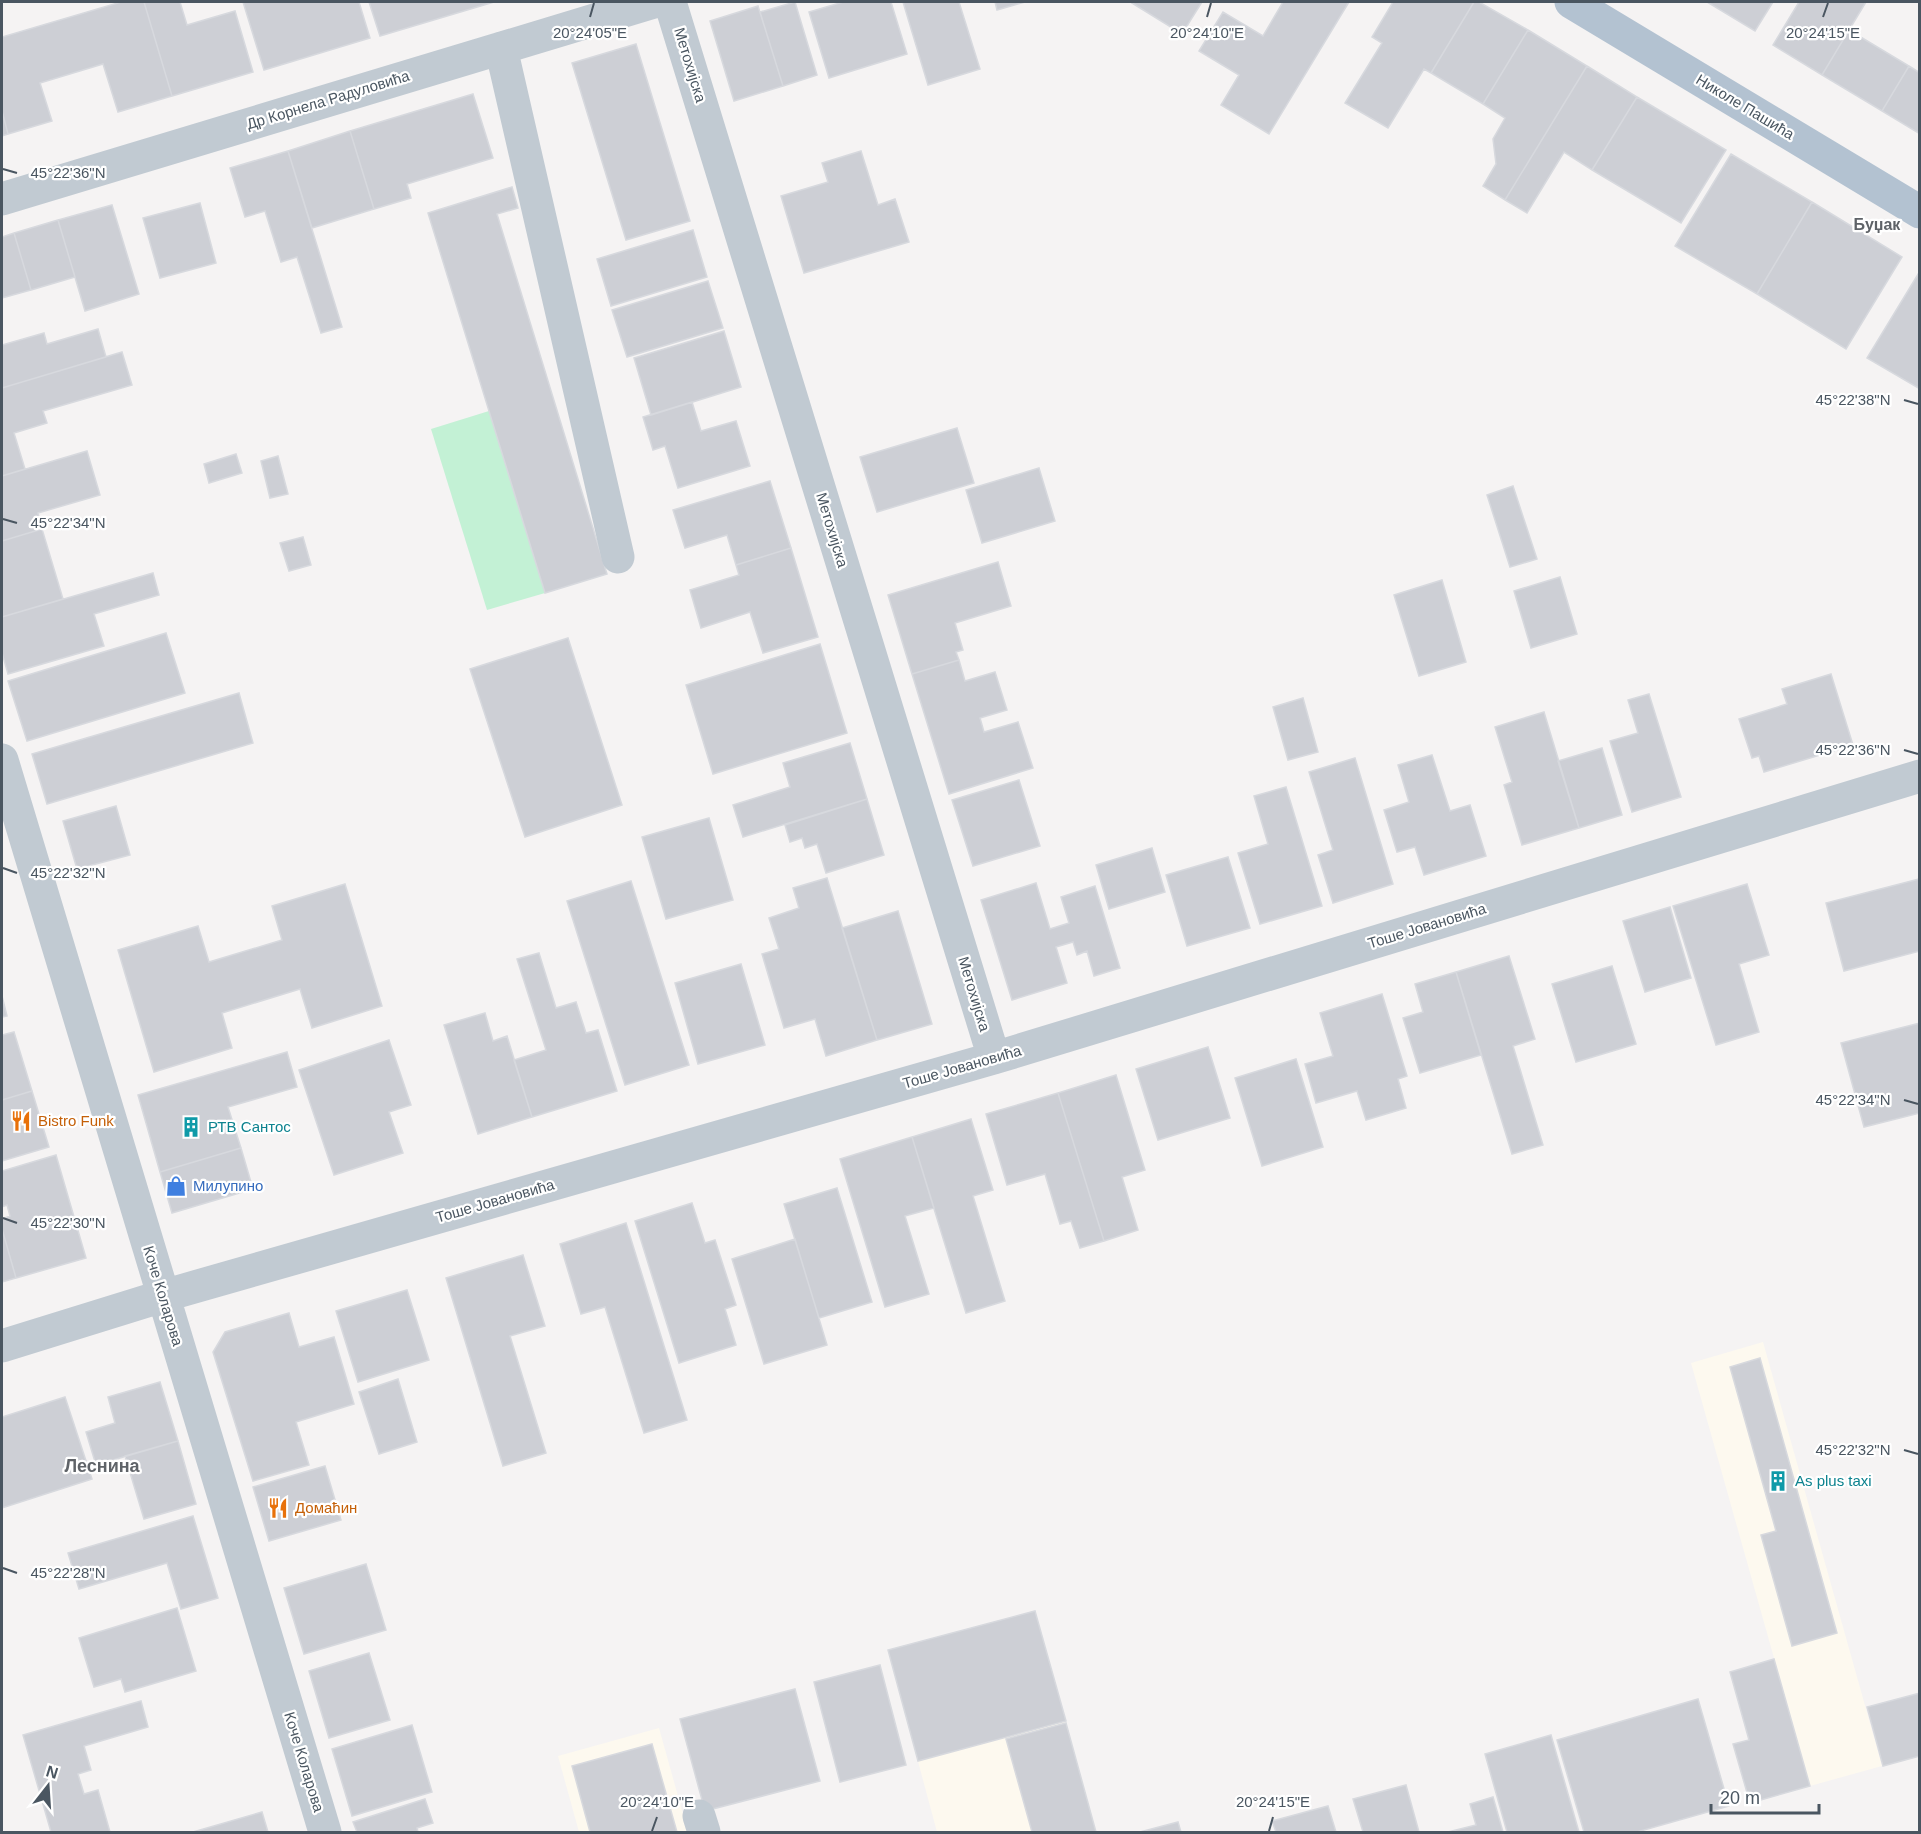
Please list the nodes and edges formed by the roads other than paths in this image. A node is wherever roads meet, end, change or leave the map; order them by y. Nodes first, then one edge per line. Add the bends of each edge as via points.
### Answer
1 (654, 2) edge
2 (670, 2) edge
3 (1571, 2) edge
4 (501, 48) junction
5 (2, 199) edge
6 (1920, 212) edge
7 (618, 557) dead end
8 (2, 760) edge
9 (1920, 776) edge
10 (994, 1058) junction
11 (163, 1296) junction
12 (2, 1346) edge
13 (325, 1833) edge

1 - 4 street, Др Корнела Радуловића
2 - 10 street, Метохијска
3 - 6 main road, Николе Пашића
4 - 5 street, Др Корнела Радуловића
4 - 7 street
8 - 11 street, Коче Коларова
9 - 10 street, Тоше Јовановића
10 - 11 street, Тоше Јовановића
11 - 12 street, Тоше Јовановића
11 - 13 street, Коче Коларова

